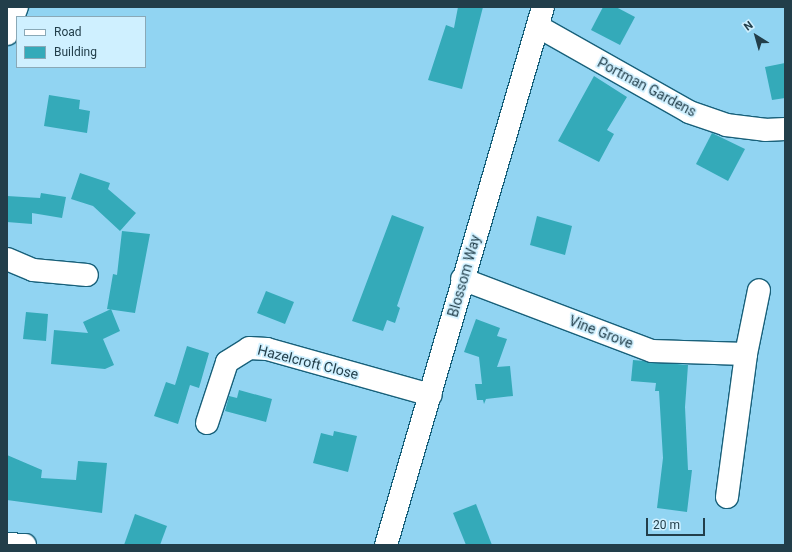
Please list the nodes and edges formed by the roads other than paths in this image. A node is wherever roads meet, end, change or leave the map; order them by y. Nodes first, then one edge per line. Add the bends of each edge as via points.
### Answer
1 (17, 7) edge
2 (541, 17) edge
3 (7, 34) edge
4 (785, 129) edge
5 (7, 259) edge
6 (87, 275) dead end
7 (462, 280) junction
8 (759, 290) dead end
9 (746, 354) junction
10 (431, 395) junction
11 (207, 423) dead end
12 (727, 497) dead end
13 (7, 544) edge
14 (25, 545) edge
15 (386, 545) edge

1 - 3 street
2 - 4 street, Portman Gardens via 689,112 726,125 765,130
2 - 7 street, Blossom Way
5 - 6 street via 33,270
7 - 9 street, Vine Grove via 652,351
7 - 10 street, Blossom Way
8 - 9 street
9 - 12 street
10 - 11 street, Hazelcroft Close via 267,349 249,348 227,362
10 - 15 street, Blossom Way
13 - 14 street

